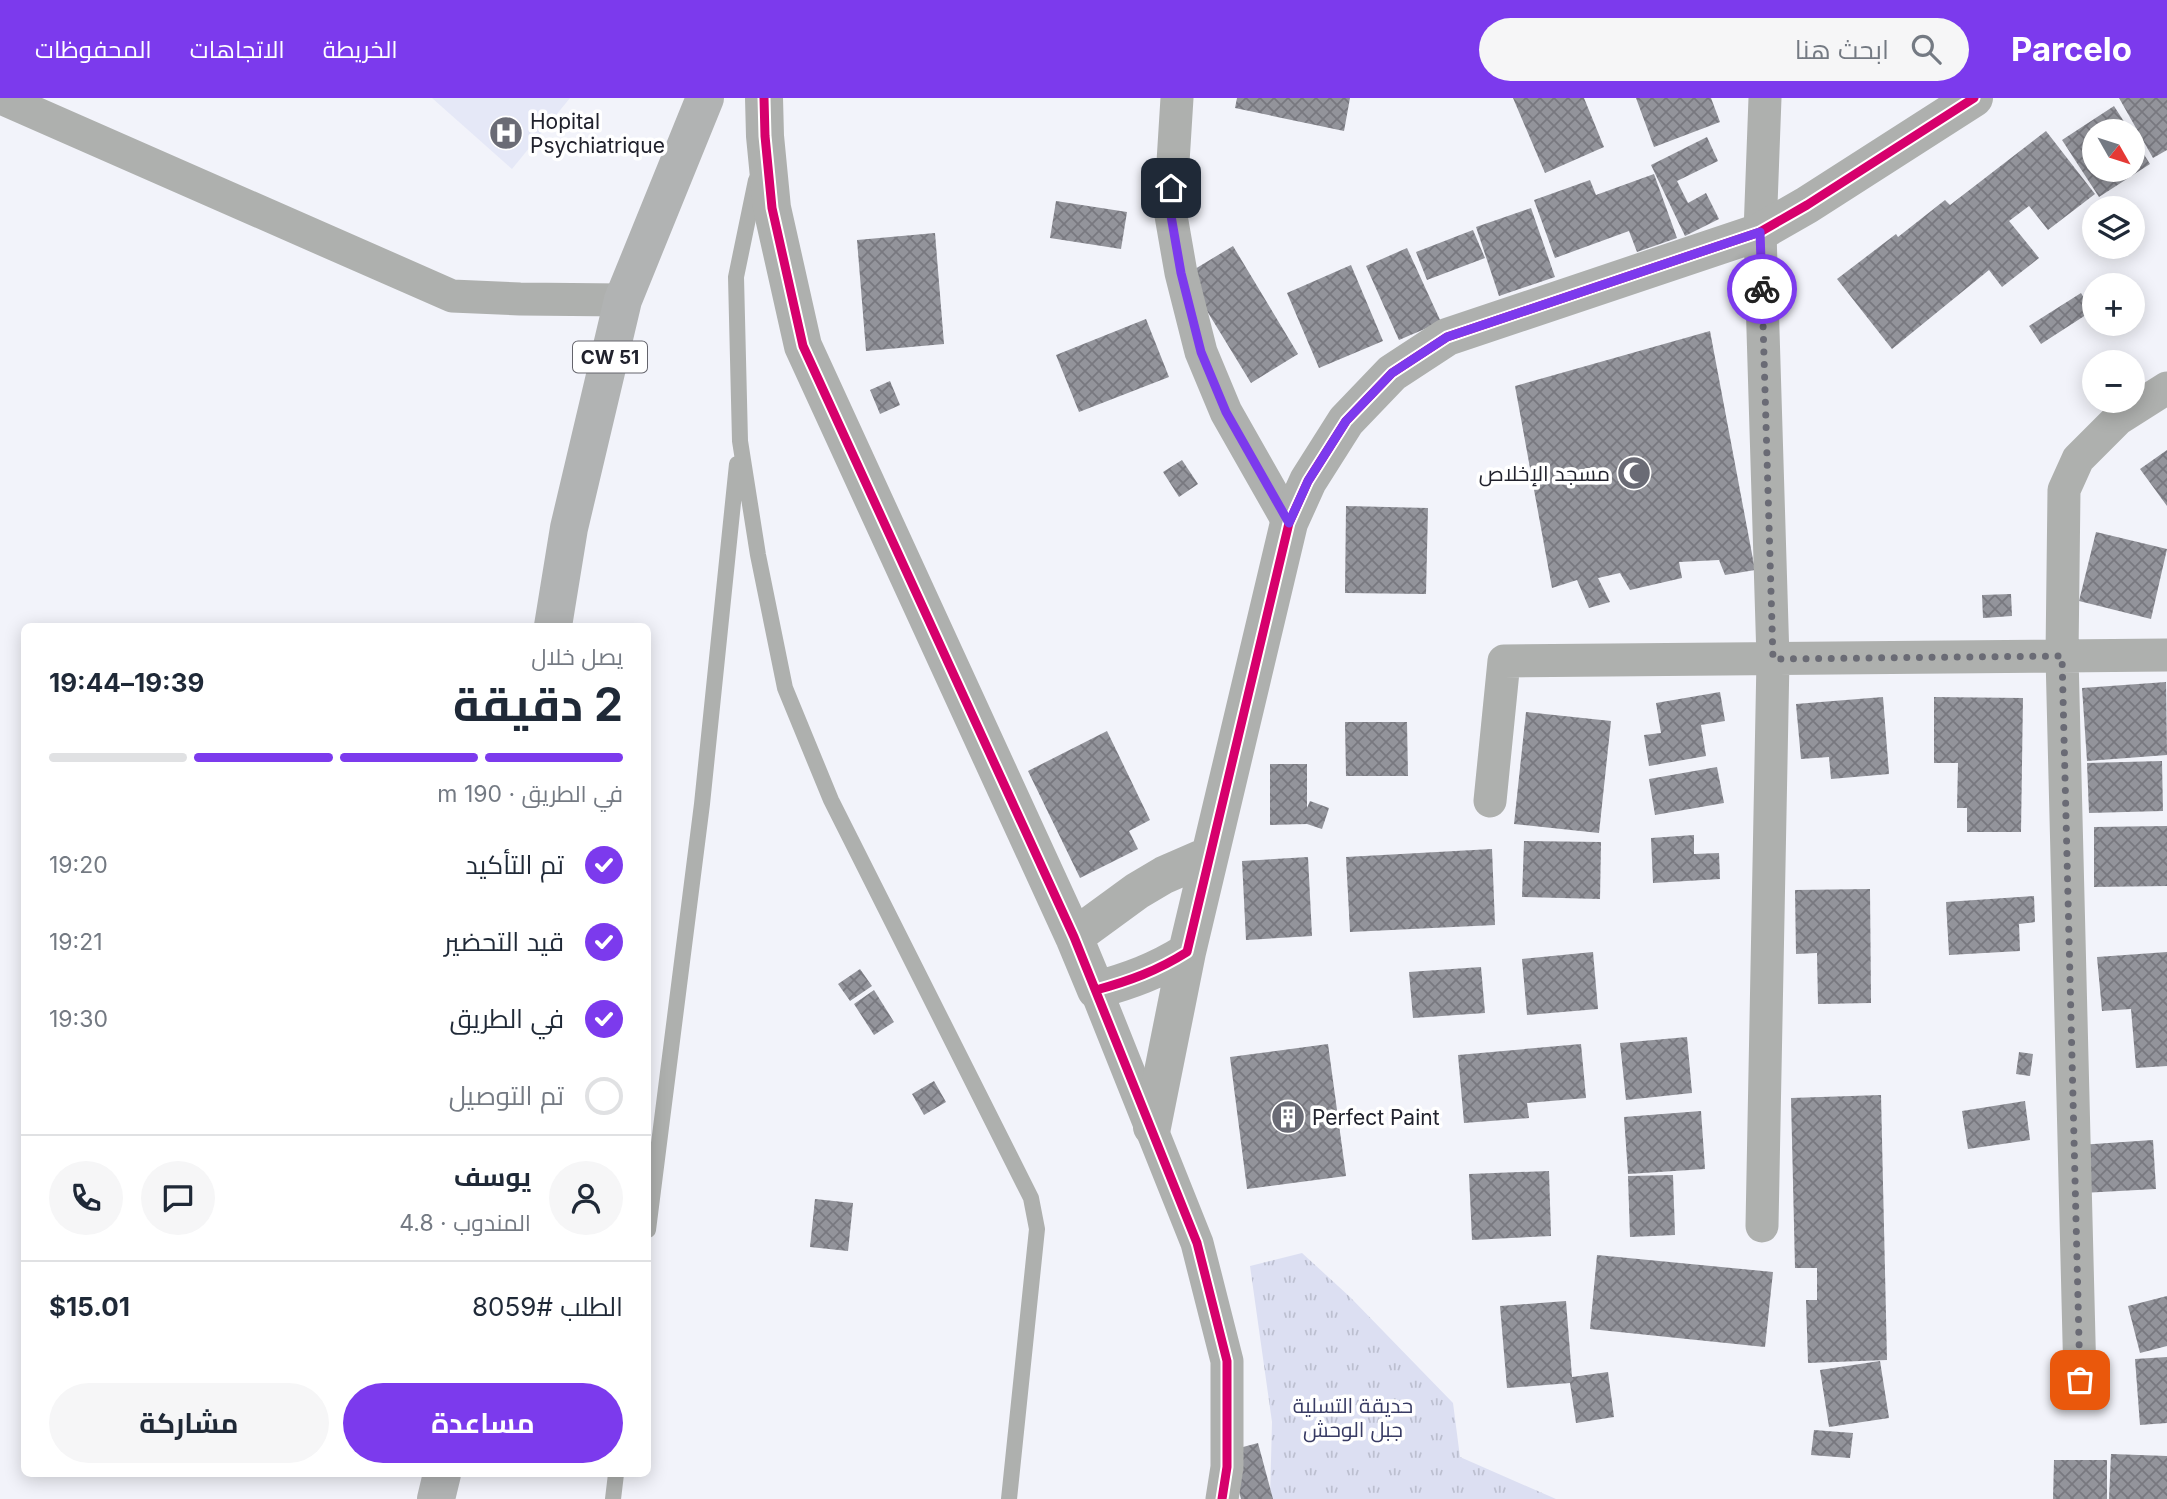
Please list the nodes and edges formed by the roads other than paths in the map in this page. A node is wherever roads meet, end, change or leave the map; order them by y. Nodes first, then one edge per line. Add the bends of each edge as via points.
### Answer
1 (1, 98) edge
2 (705, 98) edge
3 (764, 98) edge
4 (1177, 98) edge
5 (1765, 98) edge
6 (1974, 98) edge
7 (765, 136) junction
8 (1760, 232) junction
9 (624, 300) junction
10 (2167, 388) edge
11 (740, 441) junction
12 (1289, 523) junction
13 (553, 623) edge
14 (2167, 655) edge
15 (2062, 656) junction
16 (1773, 659) junction
17 (1490, 801) dead end
18 (1210, 855) junction
19 (1074, 937) junction
20 (1187, 952) junction
21 (1096, 990) junction
22 (1152, 1127) junction
23 (651, 1206) edge
24 (1762, 1226) dead end
25 (2080, 1380) dead end
26 (441, 1477) edge
27 (462, 1477) edge
28 (616, 1477) edge
29 (436, 1499) edge
30 (459, 1499) edge
31 (613, 1499) edge
32 (1009, 1499) edge
33 (1222, 1499) edge

1 - 9 street via 452,296
2 - 9 main road, CW 51
3 - 7 street
4 - 12 street via 1170,210 1201,352 1226,412
5 - 8 street
6 - 8 street
7 - 11 lane via 736,277
7 - 19 street via 772,208 803,346
8 - 12 street via 1447,337 1392,373 1346,421 1308,481
8 - 16 street
9 - 13 main road, CW 51 via 569,528
10 - 15 street via 2118,419 2078,458 2064,491
11 - 23 lane via 702,804
11 - 32 lane via 785,688 831,800 1031,1198 1037,1229
12 - 18 street
14 - 15 street
15 - 16 street
15 - 25 street
16 - 17 street via 1504,660
16 - 24 street
18 - 19 street via 1137,891
18 - 20 street
19 - 21 street
20 - 21 street via 1136,979
20 - 22 street
21 - 22 street
22 - 33 street via 1197,1243 1227,1361 1227,1467
26 - 29 main road
27 - 30 main road
28 - 31 lane

